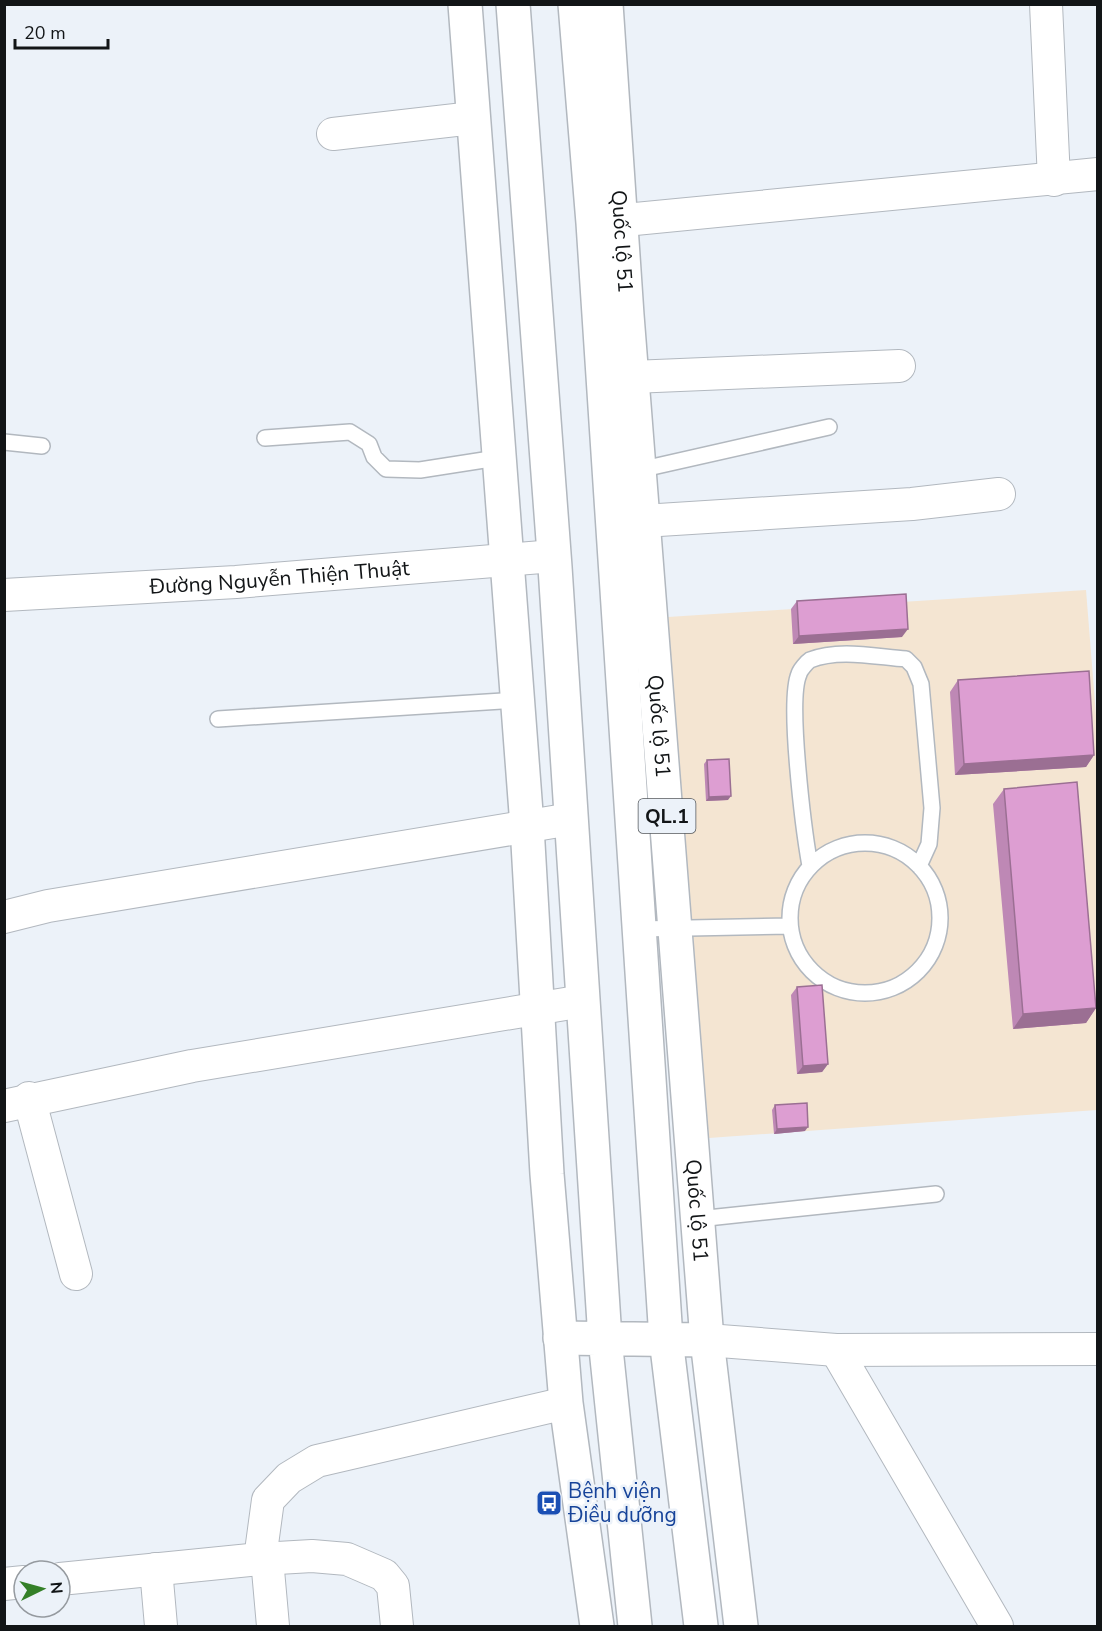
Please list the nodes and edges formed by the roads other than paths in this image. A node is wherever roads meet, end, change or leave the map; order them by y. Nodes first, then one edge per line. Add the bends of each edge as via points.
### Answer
1 (465, 4) edge
2 (513, 4) edge
3 (575, 4) edge
4 (606, 4) edge
5 (1046, 4) edge
6 (473, 118) junction
7 (333, 134) dead end
8 (1098, 174) edge
9 (1054, 180) junction
10 (607, 222) junction
11 (899, 366) dead end
12 (632, 377) junction
13 (829, 427) dead end
14 (265, 438) dead end
15 (4, 442) edge
16 (42, 446) dead end
17 (498, 458) junction
18 (639, 470) junction
19 (999, 494) dead end
20 (643, 521) junction
21 (554, 556) junction
22 (506, 562) junction
23 (4, 595) edge
24 (518, 700) junction
25 (218, 719) dead end
26 (571, 819) junction
27 (526, 826) junction
28 (810, 866) junction
29 (919, 867) junction
30 (4, 916) edge
31 (790, 926) junction
32 (675, 928) junction
33 (640, 929) junction
34 (583, 1001) junction
35 (538, 1007) junction
36 (17, 1102) edge
37 (936, 1194) dead end
38 (698, 1219) junction
39 (76, 1274) dead end
40 (560, 1338) junction
41 (605, 1338) junction
42 (666, 1339) junction
43 (707, 1340) junction
44 (1098, 1349) edge
45 (836, 1350) junction
46 (566, 1402) junction
47 (264, 1559) junction
48 (156, 1569) junction
49 (72, 1578) edge
50 (161, 1626) edge
51 (273, 1626) edge
52 (397, 1626) edge
53 (597, 1626) edge
54 (635, 1626) edge
55 (701, 1626) edge
56 (741, 1626) edge
57 (997, 1626) edge

1 - 6 main road
2 - 21 main road
3 - 10 main road, Quốc lộ 51 / QL.1
4 - 10 main road, Quốc lộ 51 / QL.1
5 - 9 street
6 - 7 street
6 - 17 main road
8 - 9 street
9 - 10 street
10 - 12 main road, Quốc lộ 51 / QL.1
10 - 33 main road, Quốc lộ 51 / QL.1
11 - 12 street
12 - 18 main road, Quốc lộ 51 / QL.1
13 - 18 lane
14 - 17 lane via 350,432 369,444 374,457 386,469 420,470
15 - 16 lane
17 - 22 main road
18 - 20 main road, Quốc lộ 51 / QL.1
19 - 20 street via 912,504
20 - 32 main road, Quốc lộ 51 / QL.1
21 - 22 street, Đường Nguyễn Thiện Thuật
21 - 26 main road
22 - 23 street, Đường Nguyễn Thiện Thuật
22 - 24 main road
24 - 25 lane
24 - 27 main road
26 - 27 street
26 - 34 main road
27 - 30 street
27 - 35 main road
28 - 29 lane via 837,848 868,842 899,851
28 - 29 lane via 803,828 795,698 799,674 808,661 836,654 906,659 914,666 921,684 932,808 929,844
28 - 31 lane via 794,893
29 - 31 lane via 925,871 939,900 939,933 927,962 903,984 873,994 840,991 801,960
31 - 32 lane
32 - 33 lane
32 - 38 main road, Quốc lộ 51 / QL.1
33 - 42 main road, Quốc lộ 51 / QL.1
34 - 35 street
34 - 41 main road
35 - 36 street via 192,1066
35 - 40 main road
36 - 39 street
37 - 38 lane
38 - 43 main road, Quốc lộ 51 / QL.1
40 - 41 main road
40 - 46 main road
41 - 42 main road
41 - 54 main road
42 - 43 main road
42 - 55 main road, Quốc lộ 51 / QL.1
43 - 45 street
43 - 56 main road, Quốc lộ 51 / QL.1
44 - 45 street
45 - 57 street
46 - 47 street via 317,1461 289,1478 268,1500
46 - 53 main road
47 - 48 street
47 - 51 street
47 - 52 street via 312,1556 347,1559 367,1566 384,1575 393,1586
48 - 49 street
48 - 50 street

